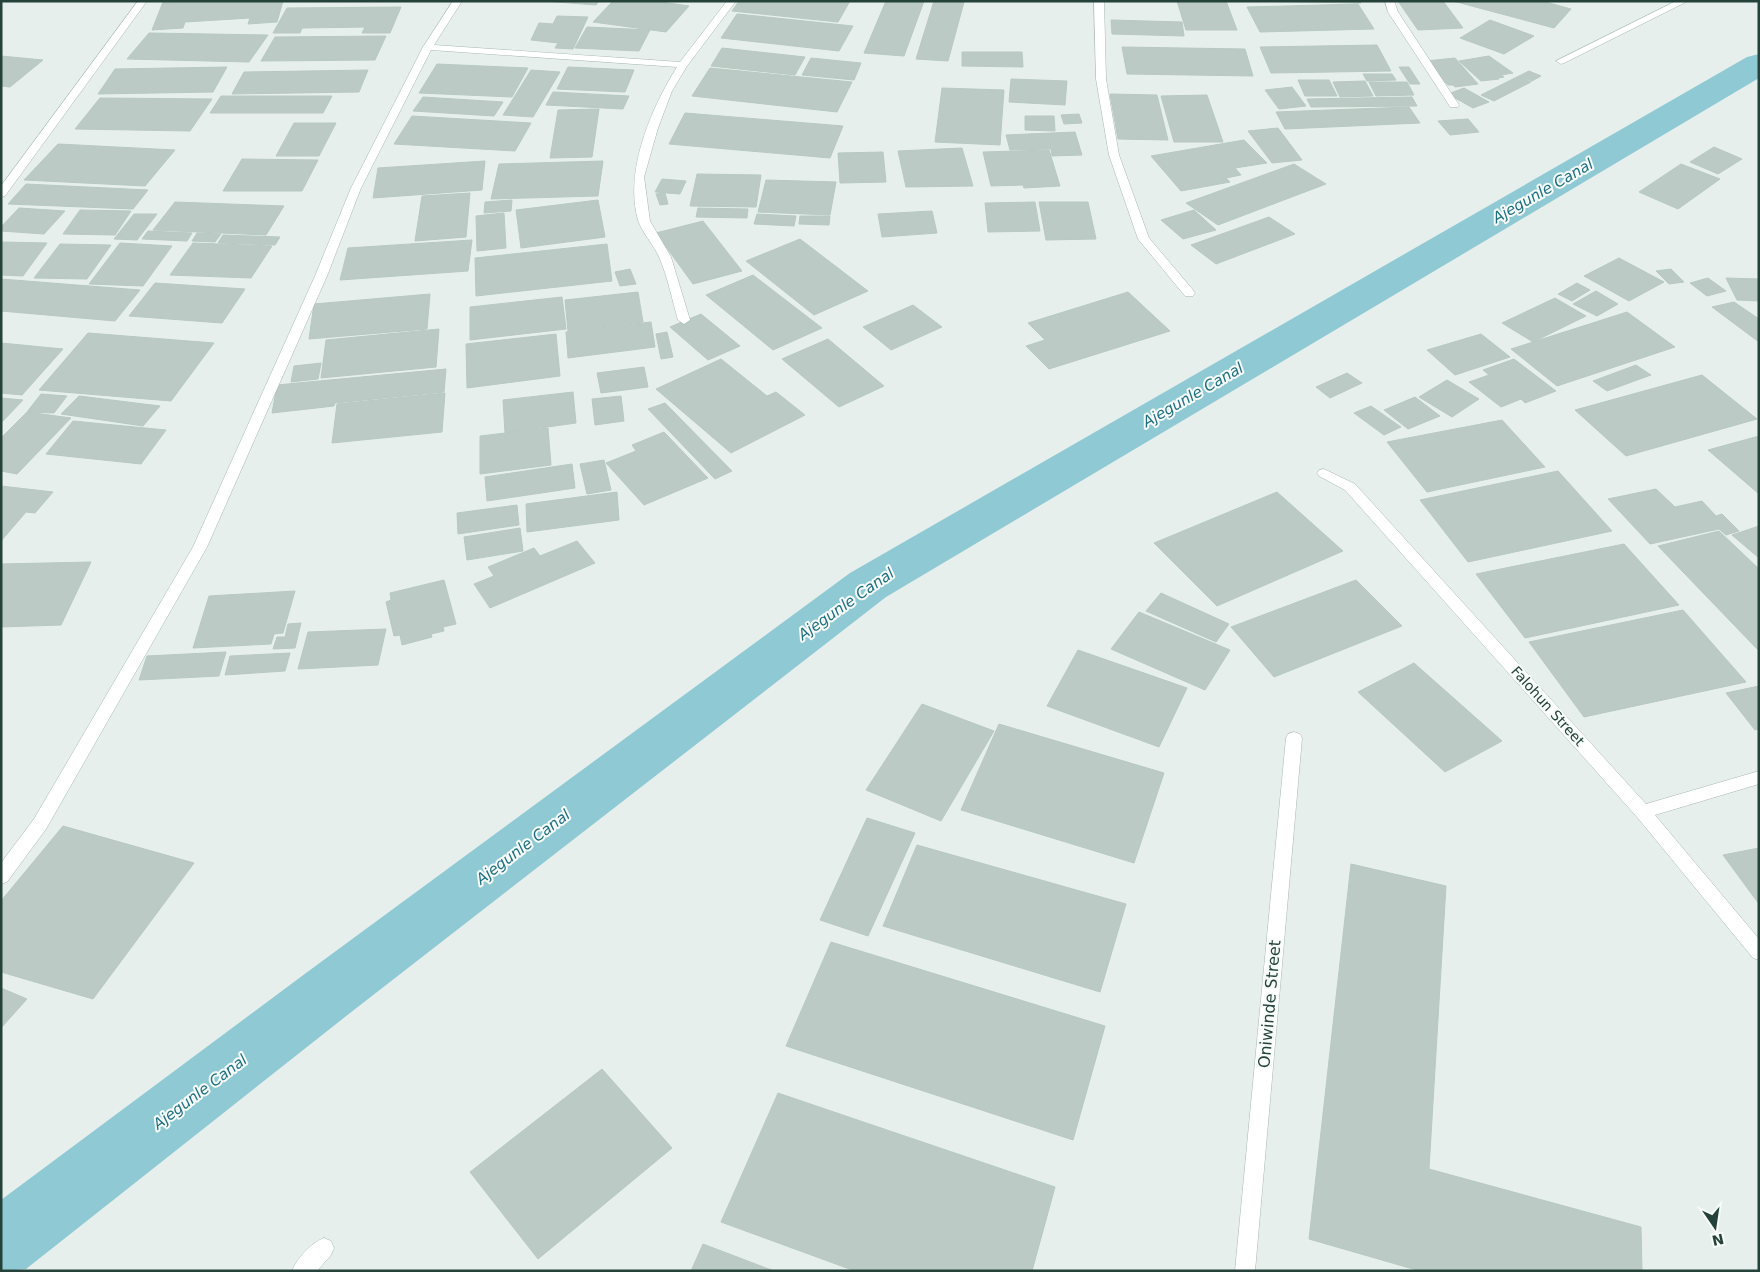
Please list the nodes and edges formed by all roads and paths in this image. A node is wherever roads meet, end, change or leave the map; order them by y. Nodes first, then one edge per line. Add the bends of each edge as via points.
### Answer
1 (144, 1) edge
2 (458, 1) edge
3 (732, 1) edge
4 (1099, 1) edge
5 (1389, 1) edge
6 (1684, 1) edge
7 (428, 47) junction
8 (1561, 61) dead end
9 (683, 65) junction
10 (1454, 105) dead end
11 (1, 194) edge
12 (1189, 293) dead end
13 (684, 320) dead end
14 (1324, 473) dead end
15 (1294, 738) dead end
16 (1759, 777) edge
17 (1644, 812) junction
18 (1, 877) edge
19 (1759, 952) edge
20 (324, 1248) dead end
21 (302, 1271) edge
22 (1245, 1271) edge

1 - 11 street
2 - 7 street
3 - 9 street
4 - 12 street via 1101,79 1114,155 1144,239
5 - 10 street
6 - 8 street
7 - 9 street
7 - 18 street via 356,188 321,276 200,547 40,824
9 - 13 street via 667,91 639,177 644,221 665,257
14 - 17 street, Falohun Street via 1350,487
15 - 22 street, Oniwinde Street
16 - 17 street
17 - 19 street, Falohun Street
20 - 21 street

